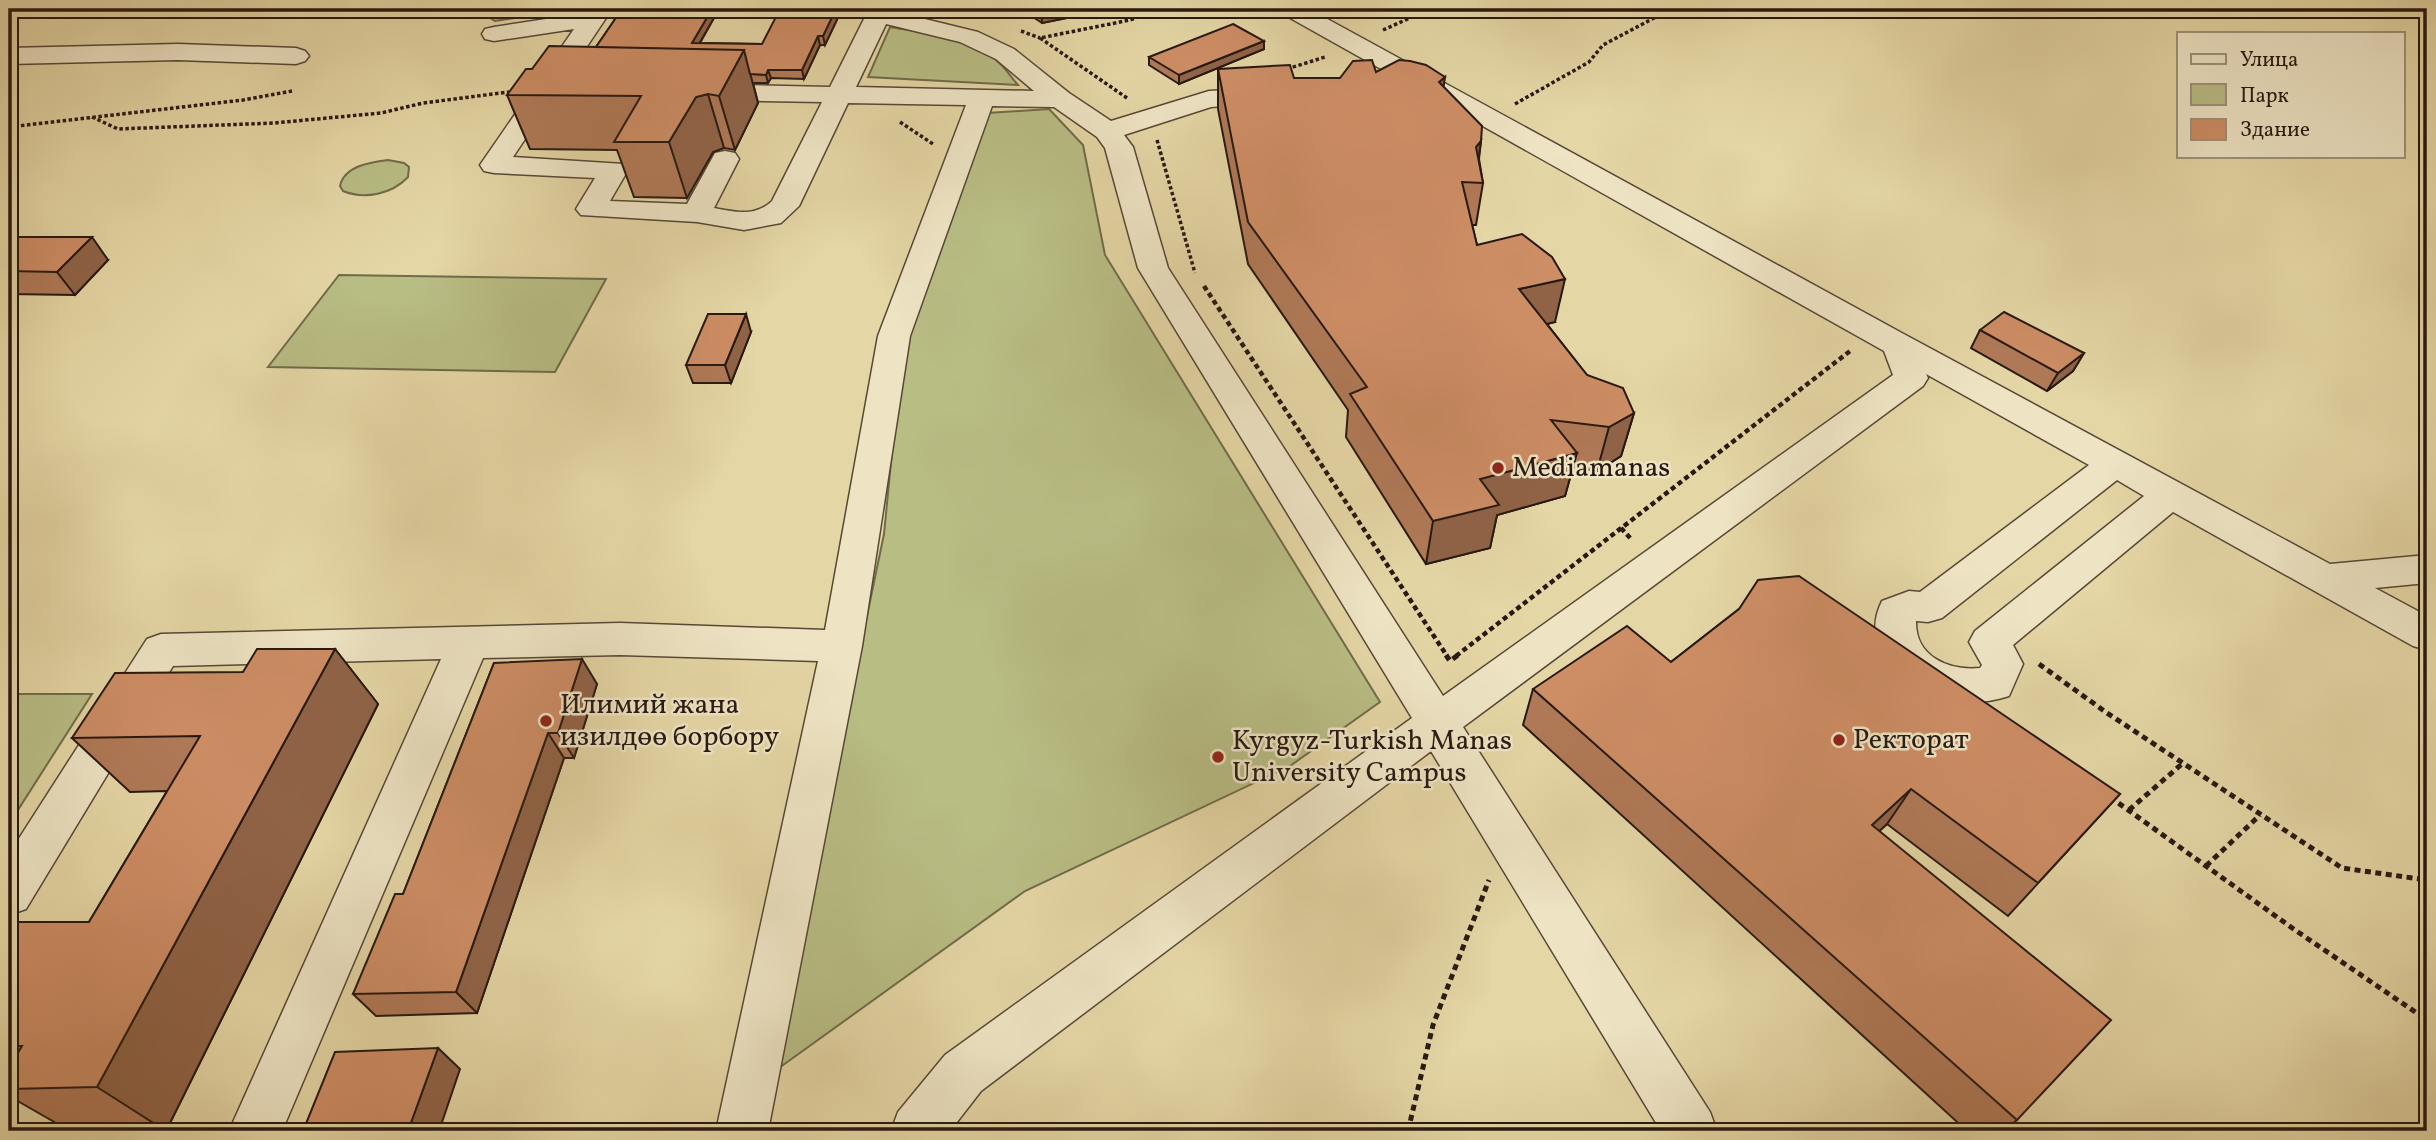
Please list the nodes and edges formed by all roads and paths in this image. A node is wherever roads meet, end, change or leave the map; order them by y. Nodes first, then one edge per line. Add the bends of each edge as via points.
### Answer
1 (1158, 9) edge
2 (1292, 9) edge
3 (1430, 9) edge
4 (1671, 9) edge
5 (879, 12) edge
6 (597, 14) edge
7 (494, 34) dead end
8 (1358, 45) junction
9 (9, 55) edge
10 (296, 56) dead end
11 (1280, 71) edge
12 (1435, 87) junction
13 (1387, 90) edge
14 (292, 91) dead end
15 (511, 92) edge
16 (678, 92) edge
17 (839, 95) junction
18 (1291, 95) edge
19 (870, 96) junction
20 (982, 97) junction
21 (1060, 99) junction
22 (1515, 105) dead end
23 (1144, 111) junction
24 (92, 117) junction
25 (9, 127) edge
26 (1107, 131) junction
27 (725, 159) dead end
28 (959, 159) junction
29 (697, 213) junction
30 (1860, 338) junction
31 (2115, 463) junction
32 (2171, 494) junction
33 (2427, 569) edge
34 (2325, 579) junction
35 (1998, 635) junction
36 (2427, 635) edge
37 (469, 643) junction
38 (842, 646) junction
39 (1437, 723) junction
40 (2183, 764) junction
41 (2099, 789) edge
42 (2129, 810) junction
43 (1493, 813) junction
44 (2260, 815) junction
45 (2206, 866) junction
46 (2427, 880) edge
47 (9, 894) edge
48 (2427, 1020) edge
49 (255, 1131) edge
50 (742, 1131) edge
51 (916, 1131) edge
52 (1408, 1131) edge
53 (1691, 1131) edge

1 - 23 path via 1130,20 1040,38
2 - 8 street
3 - 8 path via 1371,34
4 - 22 path via 1612,39 1589,62
5 - 17 street
5 - 21 street via 993,48
6 - 7 street
6 - 29 street via 558,89 494,165 614,170 591,209
8 - 11 path
8 - 12 street
9 - 10 street via 178,52
12 - 13 street
12 - 30 street
14 - 24 path
15 - 24 path via 381,113 274,123 118,128
16 - 17 street
17 - 19 street
17 - 29 street via 784,206 770,218 728,219
18 - 23 street via 1209,99
19 - 20 street
19 - 28 path via 916,135
20 - 21 street
20 - 28 street
21 - 26 street
23 - 26 street
23 - 30 path via 1194,271 1450,661
24 - 25 path
26 - 39 street via 1119,146 1153,268
27 - 29 street
28 - 38 street via 894,335
30 - 31 street
30 - 39 street via 1898,345 1911,378
31 - 32 street
31 - 35 street via 1928,607 1909,606 1896,612 1895,638 1906,659 1939,682 1994,684 2003,664 1989,642
32 - 34 street
32 - 35 street
33 - 34 street
34 - 36 street
35 - 40 path
37 - 38 street via 620,639
37 - 47 street via 161,649
37 - 49 street
38 - 50 street
39 - 43 street
39 - 51 street via 963,1073
40 - 42 path
40 - 44 path
41 - 42 path
42 - 45 path
43 - 52 path via 1489,879 1433,1024
43 - 53 street
44 - 45 path
44 - 46 path via 2342,868
45 - 48 path

